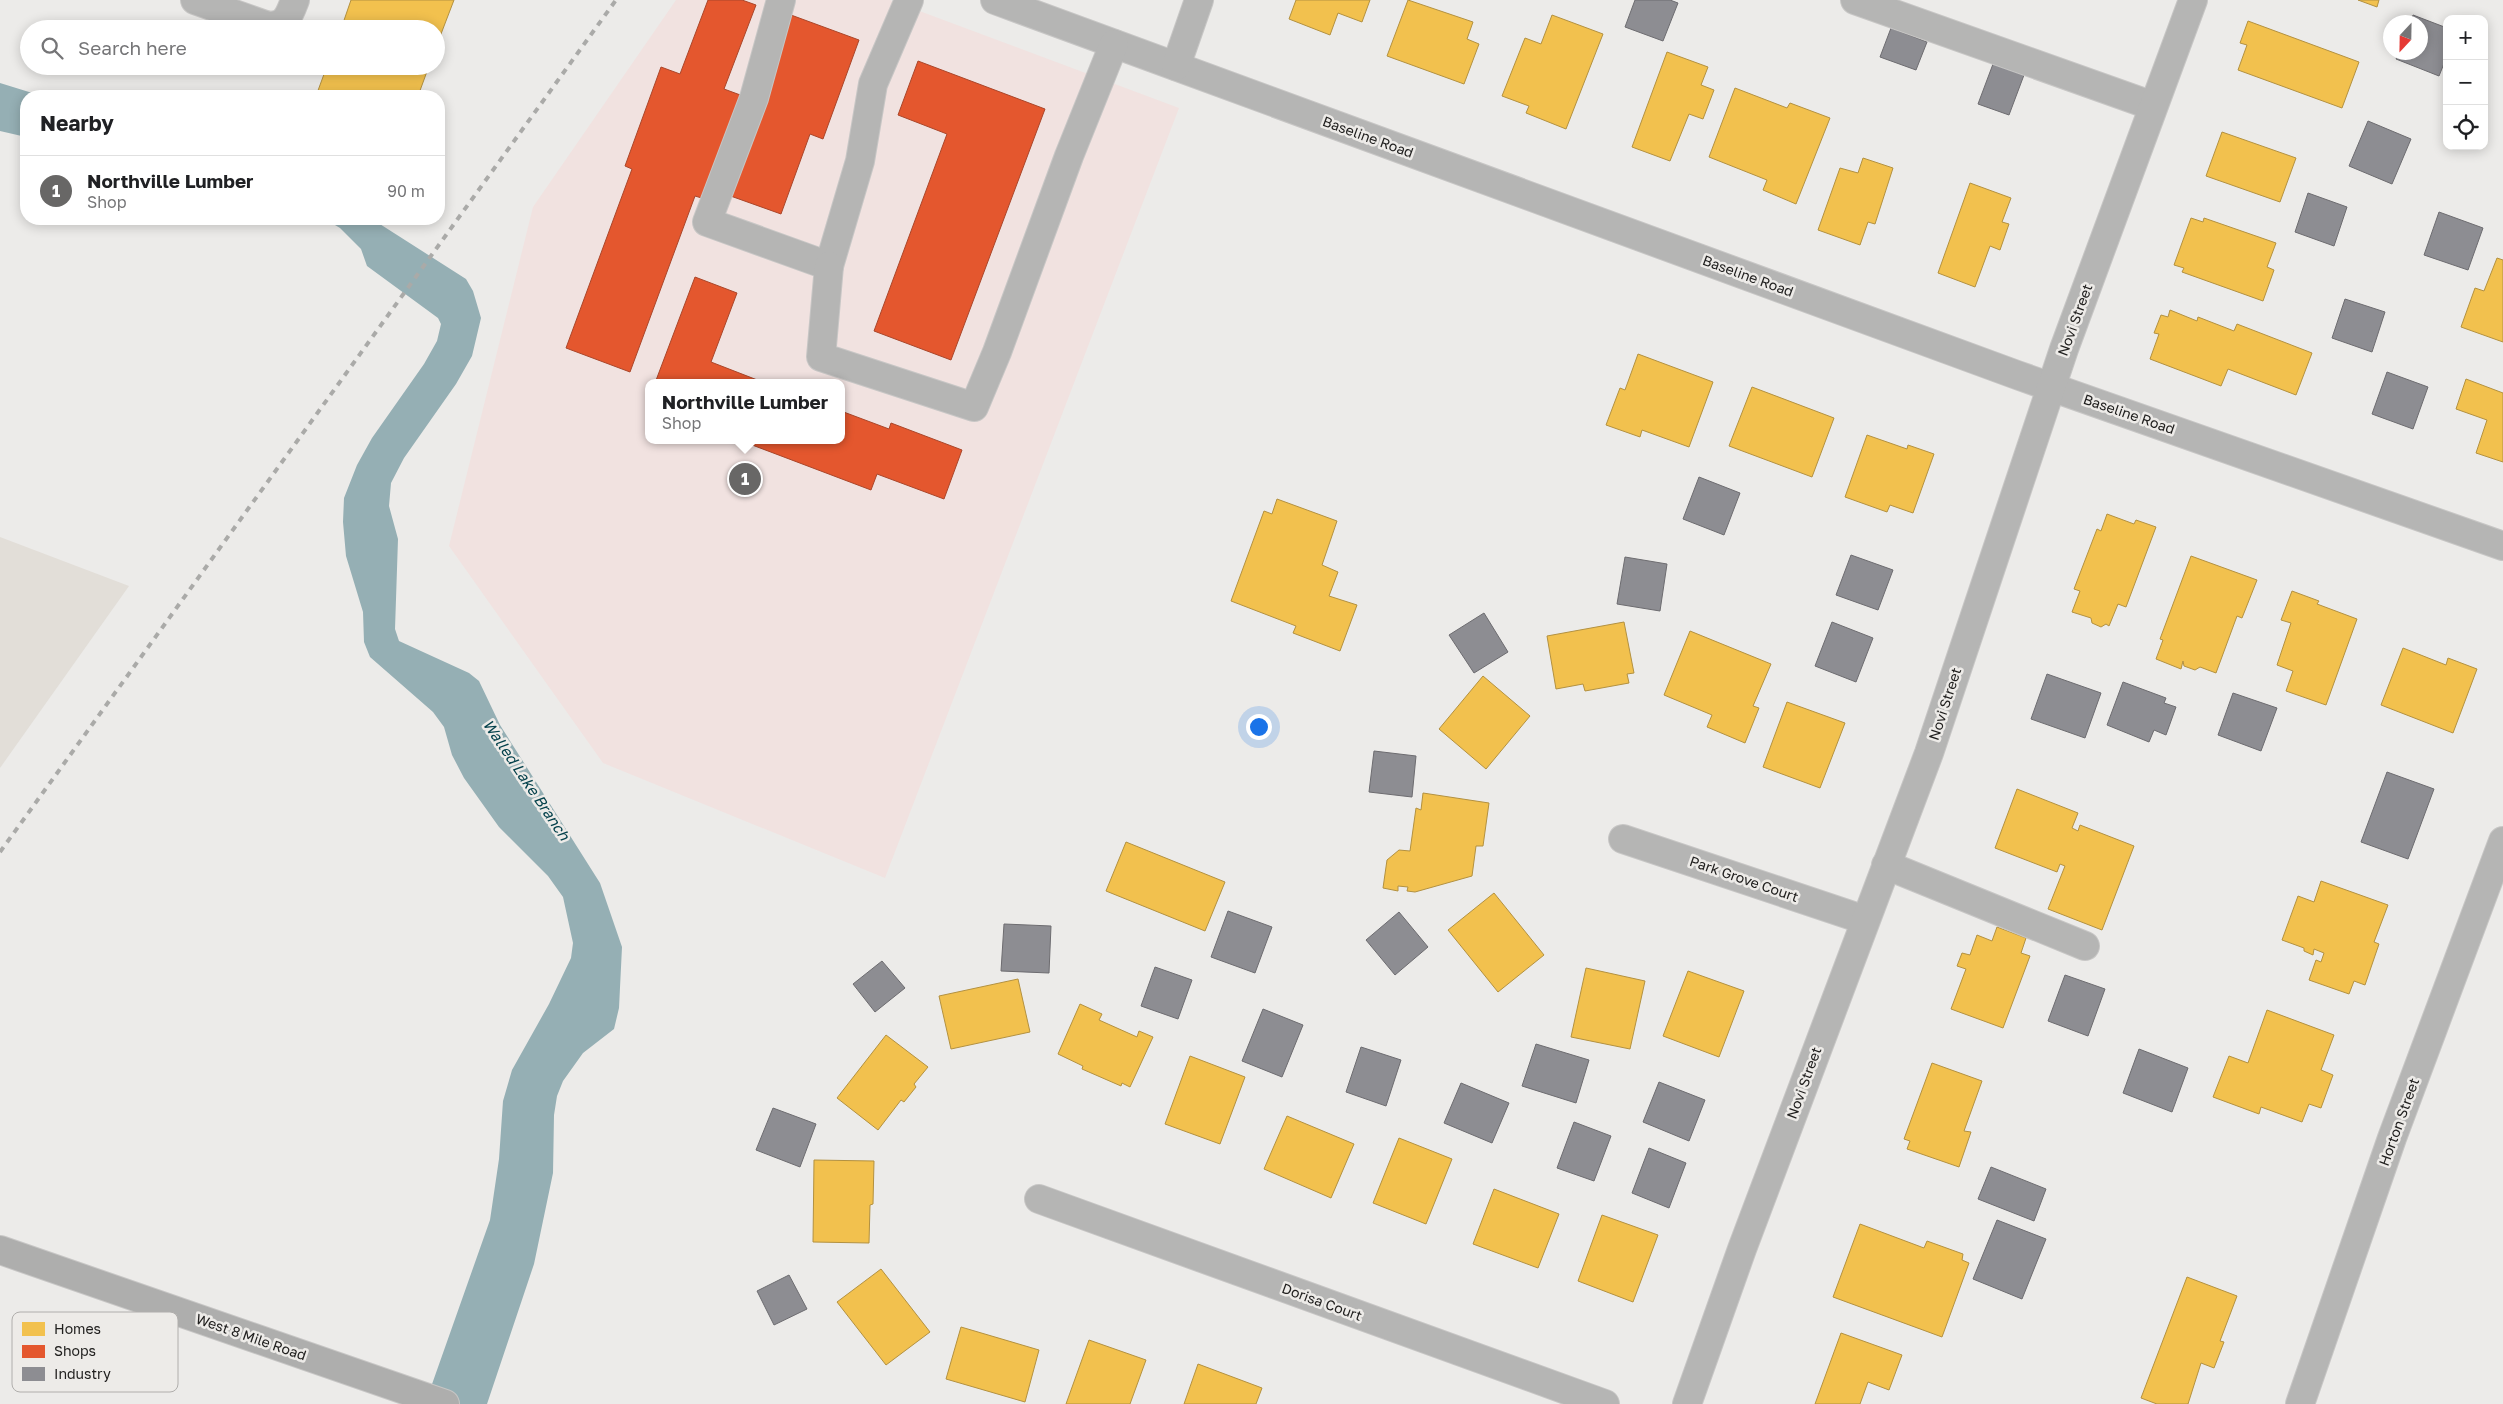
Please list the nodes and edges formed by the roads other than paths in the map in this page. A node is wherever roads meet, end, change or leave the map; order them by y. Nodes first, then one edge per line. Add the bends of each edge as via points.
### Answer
1 (194, 0) edge
2 (295, 0) edge
3 (781, 0) edge
4 (909, 0) edge
5 (995, 0) edge
6 (1199, 0) edge
7 (1855, 0) edge
8 (2193, 0) edge
9 (248, 20) edge
10 (286, 20) edge
11 (1114, 44) junction
12 (1176, 66) junction
13 (2153, 106) junction
14 (828, 266) junction
15 (2051, 388) junction
16 (2503, 546) edge
17 (1623, 838) dead end
18 (2503, 841) edge
19 (1886, 864) junction
20 (1865, 920) junction
21 (2085, 946) dead end
22 (1039, 1199) dead end
23 (4, 1251) edge
24 (445, 1404) edge
25 (1605, 1404) edge
26 (1687, 1404) edge
27 (2300, 1404) edge

1 - 9 street
2 - 10 street
3 - 14 street via 754,98 707,222
4 - 14 street via 873,84 860,161
5 - 11 street, Baseline Road
6 - 12 street
7 - 13 street
8 - 13 street, Novi Street
11 - 12 street, Baseline Road
11 - 14 street via 974,407 821,357
12 - 15 street, Baseline Road
13 - 15 street, Novi Street
15 - 16 street, Baseline Road
15 - 19 street, Novi Street via 1929,752
17 - 20 street, Park Grove Court
18 - 27 street, Horton Street via 2392,1138
19 - 20 street, Novi Street
19 - 21 street
20 - 26 street, Novi Street
22 - 25 street, Dorisa Court
23 - 24 main road, West 8 Mile Road

